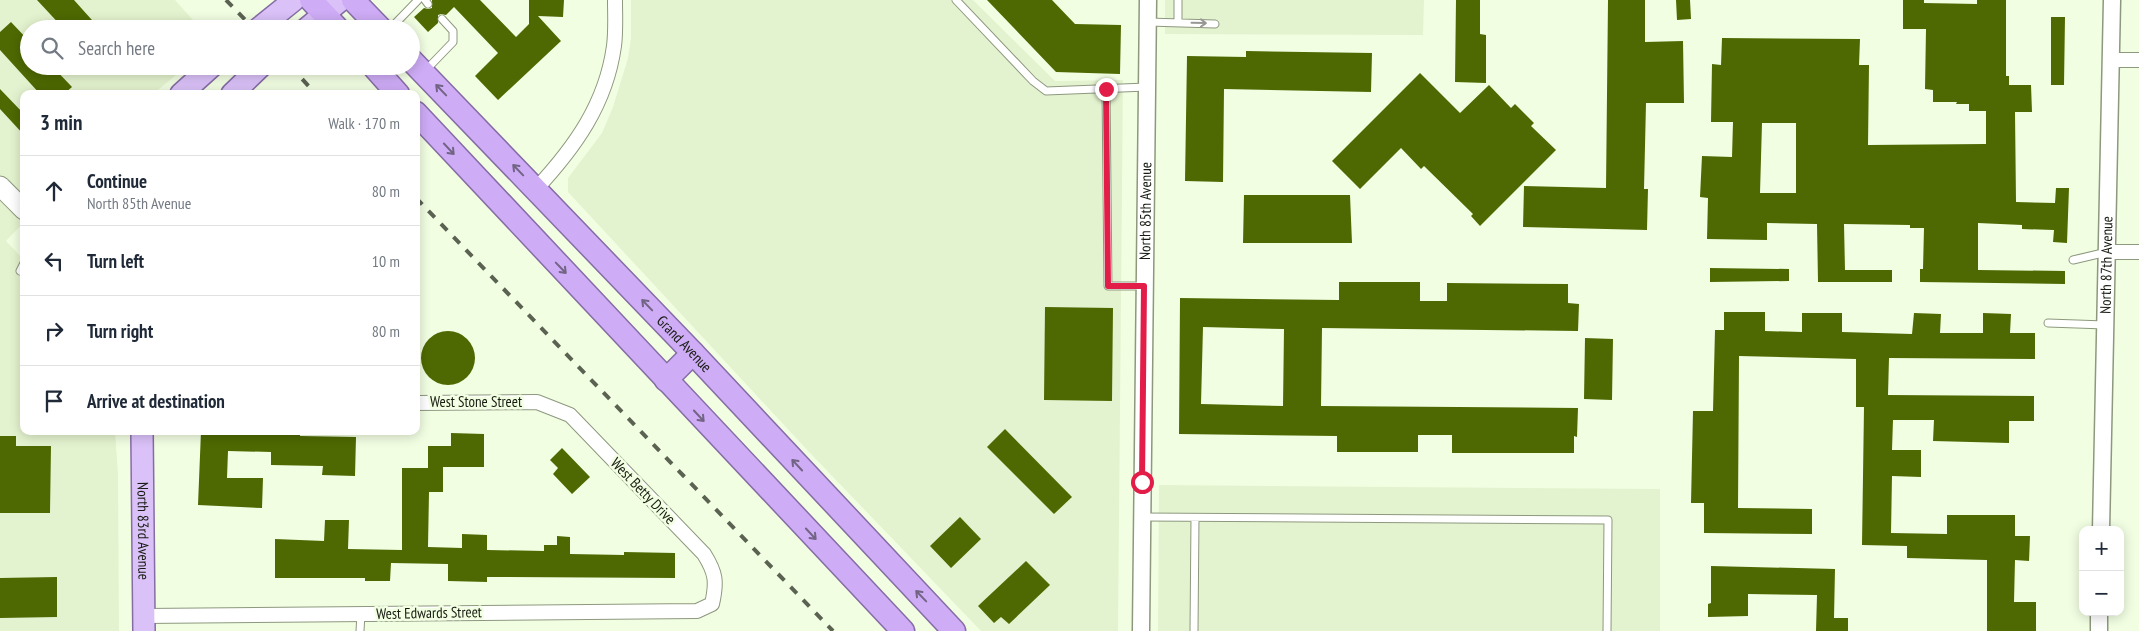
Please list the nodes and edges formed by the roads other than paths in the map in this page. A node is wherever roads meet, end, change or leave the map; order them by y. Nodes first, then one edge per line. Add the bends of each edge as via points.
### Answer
1 (294, 0) edge
2 (341, 0) edge
3 (354, 0) edge
4 (418, 0) edge
5 (615, 0) edge
6 (956, 0) edge
7 (1148, 0) edge
8 (1178, 0) edge
9 (2112, 0) edge
10 (324, 14) edge
11 (442, 19) dead end
12 (269, 20) edge
13 (373, 20) edge
14 (399, 20) edge
15 (1148, 22) junction
16 (1178, 23) junction
17 (1215, 24) dead end
18 (2111, 60) junction
19 (2139, 60) edge
20 (420, 64) edge
21 (420, 69) edge
22 (202, 75) edge
23 (252, 75) edge
24 (381, 75) edge
25 (1147, 87) junction
26 (1106, 89) junction
27 (185, 90) edge
28 (236, 90) edge
29 (394, 90) edge
30 (420, 117) edge
31 (0, 186) edge
32 (536, 189) junction
33 (20, 206) edge
34 (2107, 252) junction
35 (2139, 252) edge
36 (2073, 260) dead end
37 (1144, 286) junction
38 (2048, 323) dead end
39 (2105, 325) junction
40 (693, 353) junction
41 (666, 380) junction
42 (420, 402) edge
43 (537, 402) joint
44 (142, 435) edge
45 (1141, 517) junction
46 (1195, 518) junction
47 (2101, 526) edge
48 (712, 604) joint
49 (361, 614) junction
50 (2099, 616) edge
51 (144, 624) edge
52 (360, 631) edge
53 (903, 631) edge
54 (954, 631) edge
55 (1141, 631) edge
56 (1194, 631) edge
57 (1607, 631) edge
58 (2099, 631) edge

1 - 12 main road
2 - 10 main road
3 - 13 highway
4 - 14 lane
5 - 32 street via 614,45 597,105 577,140
6 - 26 lane via 1033,81 1046,90
7 - 15 street, North 85th Avenue
8 - 16 lane
9 - 18 street, North 87th Avenue
11 - 20 lane via 453,31 453,42
15 - 16 lane
15 - 25 street, North 85th Avenue
16 -> 17 lane
18 - 19 street
18 - 34 street, North 87th Avenue
32 -> 21 highway, Grand Avenue
22 - 27 main road
23 - 28 main road
24 - 29 highway
25 - 26 lane
25 - 37 street, North 85th Avenue
26 - 37 lane via 1108,286
30 -> 41 highway
31 - 33 main road
40 -> 32 highway, Grand Avenue
34 - 35 street
34 - 36 lane
34 - 39 street, North 87th Avenue
37 - 45 street, North 85th Avenue
38 - 39 lane
39 - 47 street, North 87th Avenue
40 - 41 highway
54 -> 40 highway, Grand Avenue
41 -> 53 highway
42 - 43 street, West Stone Street
43 - 48 street, West Betty Drive via 570,415 704,554 714,570 716,587
44 - 51 main road, North 83rd Avenue
45 - 46 lane
45 - 55 street, North 85th Avenue
46 - 56 lane
46 - 57 lane via 1608,520
48 - 49 street, West Edwards Street via 697,611
49 - 51 street, West Edwards Street
49 - 52 lane
50 - 58 street

